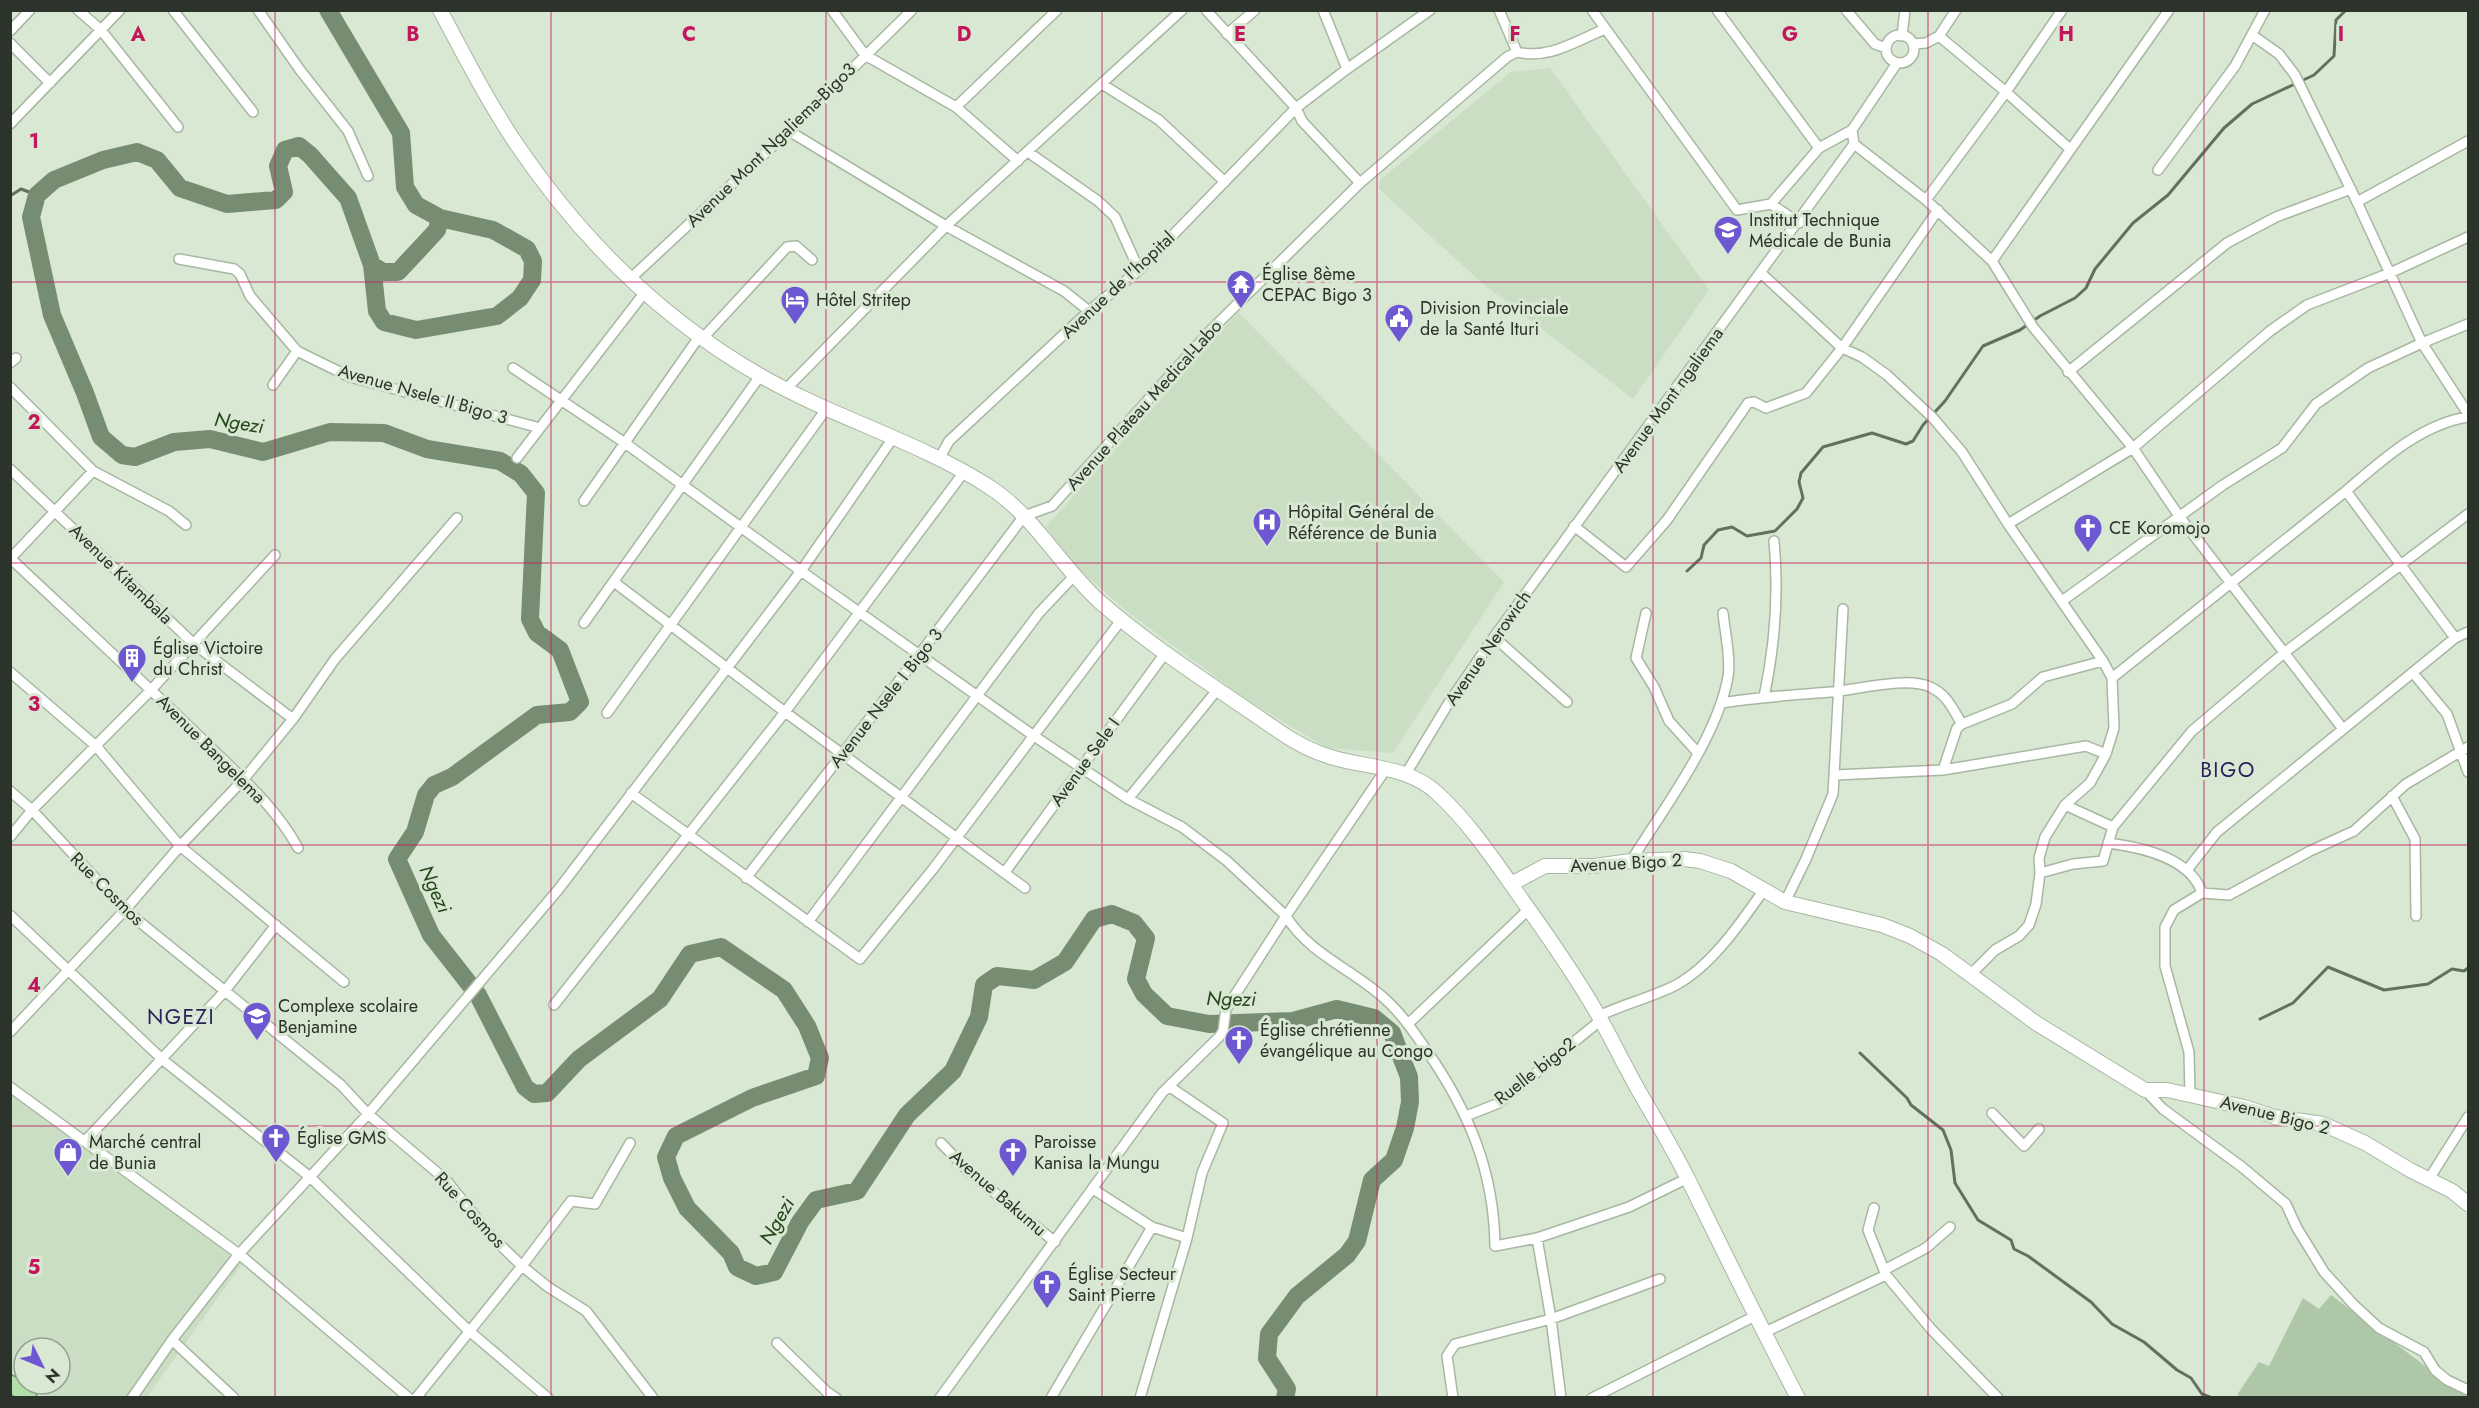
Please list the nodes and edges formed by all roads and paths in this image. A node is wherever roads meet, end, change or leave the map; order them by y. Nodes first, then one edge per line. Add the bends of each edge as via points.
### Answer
1 (30, 10) edge
2 (78, 10) edge
3 (120, 10) edge
4 (173, 10) edge
5 (258, 10) edge
6 (440, 10) edge
7 (832, 10) edge
8 (912, 10) edge
9 (1057, 10) edge
10 (1182, 10) edge
11 (1206, 10) edge
12 (1255, 10) edge
13 (1323, 10) edge
14 (1430, 10) edge
15 (1499, 10) edge
16 (1592, 10) edge
17 (1717, 10) edge
18 (1846, 10) edge
19 (1905, 10) edge
20 (1956, 10) edge
21 (2062, 10) edge
22 (2169, 10) edge
23 (2265, 10) edge
24 (1605, 29) junction
25 (101, 30) junction
26 (10, 31) edge
27 (1227, 33) junction
28 (2252, 35) junction
29 (1902, 36) junction
30 (1939, 36) junction
31 (10, 43) edge
32 (1913, 44) junction
33 (1886, 48) junction
34 (1517, 52) junction
35 (865, 55) junction
36 (1897, 63) junction
37 (1347, 69) junction
38 (50, 83) junction
39 (1102, 84) junction
40 (2006, 92) junction
41 (956, 107) junction
42 (1296, 108) junction
43 (253, 112) dead end
44 (10, 124) edge
45 (178, 127) dead end
46 (1852, 130) junction
47 (789, 131) junction
48 (2469, 141) edge
49 (1854, 144) junction
50 (1819, 148) junction
51 (2070, 149) junction
52 (1028, 152) junction
53 (1018, 161) junction
54 (2158, 170) dead end
55 (368, 176) dead end
56 (1225, 182) junction
57 (1360, 183) junction
58 (2351, 189) junction
59 (1926, 200) junction
60 (2358, 202) junction
61 (1771, 204) junction
62 (1938, 210) junction
63 (1799, 223) junction
64 (946, 226) junction
65 (2469, 237) edge
66 (179, 259) dead end
67 (812, 260) dead end
68 (1992, 261) junction
69 (1139, 270) junction
70 (1761, 273) junction
71 (2390, 273) junction
72 (630, 279) junction
73 (645, 292) junction
74 (1089, 311) junction
75 (2469, 324) edge
76 (700, 338) junction
77 (2422, 342) junction
78 (1842, 348) junction
79 (297, 351) junction
80 (513, 368) dead end
81 (2068, 372) junction
82 (760, 376) junction
83 (273, 385) dead end
84 (10, 387) edge
85 (786, 389) junction
86 (562, 399) junction
87 (827, 408) junction
88 (2469, 415) edge
89 (540, 428) junction
90 (893, 438) junction
91 (625, 443) junction
92 (2133, 448) junction
93 (517, 458) dead end
94 (939, 459) junction
95 (10, 469) edge
96 (93, 471) junction
97 (964, 472) junction
98 (683, 485) junction
99 (2346, 491) junction
100 (584, 501) dead end
101 (55, 510) junction
102 (2469, 514) edge
103 (1024, 516) junction
104 (2179, 516) junction
105 (456, 518) dead end
106 (2008, 524) junction
107 (186, 525) dead end
108 (1574, 526) junction
109 (741, 528) junction
110 (1774, 541) dead end
111 (274, 555) dead end
112 (11, 559) edge
113 (2402, 564) junction
114 (801, 572) junction
115 (1074, 576) junction
116 (614, 582) junction
117 (2230, 582) junction
118 (2062, 601) junction
119 (1843, 609) dead end
120 (860, 613) junction
121 (1723, 613) dead end
122 (1646, 614) dead end
123 (1122, 619) junction
124 (584, 623) dead end
125 (671, 626) junction
126 (2469, 632) edge
127 (1494, 637) junction
128 (2455, 639) junction
129 (194, 644) junction
130 (1166, 652) junction
131 (2284, 653) junction
132 (919, 655) junction
133 (2103, 661) junction
134 (727, 669) junction
135 (10, 672) edge
136 (2413, 673) junction
137 (2112, 678) junction
138 (1218, 688) junction
139 (151, 690) junction
140 (1839, 690) junction
141 (978, 695) junction
142 (1764, 697) junction
143 (1567, 702) dead end
144 (1722, 703) junction
145 (785, 712) junction
146 (607, 713) dead end
147 (293, 719) junction
148 (1962, 724) junction
149 (2343, 729) junction
150 (1034, 736) junction
151 (96, 746) junction
152 (2465, 748) edge
153 (1698, 753) junction
154 (843, 754) junction
155 (2106, 754) junction
156 (1081, 768) junction
157 (1386, 769) junction
158 (1943, 770) junction
159 (1407, 772) junction
160 (2469, 772) edge
161 (1835, 775) junction
162 (243, 780) junction
163 (10, 791) edge
164 (631, 793) junction
165 (2392, 796) junction
166 (903, 797) junction
167 (1128, 799) junction
168 (2065, 805) junction
169 (32, 810) junction
170 (2113, 827) junction
171 (688, 835) junction
172 (958, 836) junction
173 (10, 837) edge
174 (2108, 843) junction
175 (180, 846) junction
176 (298, 848) dead end
177 (1631, 861) junction
178 (2187, 870) junction
179 (1005, 872) junction
180 (2040, 873) junction
181 (746, 878) junction
182 (1511, 884) junction
183 (1025, 888) dead end
184 (1763, 891) junction
185 (2202, 892) junction
186 (1785, 902) junction
187 (1529, 909) junction
188 (125, 910) junction
189 (10, 915) edge
190 (1286, 916) junction
191 (2416, 916) dead end
192 (808, 922) junction
193 (276, 926) junction
194 (69, 970) junction
195 (1971, 975) junction
196 (344, 982) dead end
197 (224, 992) junction
198 (554, 1005) dead end
199 (1600, 1018) junction
200 (1408, 1024) junction
201 (10, 1032) edge
202 (163, 1060) junction
203 (10, 1087) edge
204 (1170, 1087) junction
205 (2145, 1090) junction
206 (2190, 1095) junction
207 (1992, 1113) dead end
208 (368, 1114) junction
209 (1466, 1116) junction
210 (2469, 1117) edge
211 (2038, 1129) dead end
212 (86, 1140) junction
213 (630, 1143) dead end
214 (941, 1143) dead end
215 (310, 1177) junction
216 (1688, 1178) junction
217 (2429, 1179) junction
218 (1093, 1189) junction
219 (2469, 1204) edge
220 (1874, 1208) dead end
221 (1152, 1227) junction
222 (1950, 1227) dead end
223 (1187, 1238) junction
224 (1537, 1238) junction
225 (1055, 1242) junction
226 (239, 1254) junction
227 (522, 1266) junction
228 (1885, 1273) junction
229 (1660, 1279) dead end
230 (1755, 1316) junction
231 (1551, 1319) junction
232 (468, 1330) junction
233 (1763, 1333) junction
234 (172, 1340) junction
235 (777, 1343) dead end
236 (10, 1383) edge
237 (2469, 1390) edge
238 (1798, 1397) edge
239 (29, 1398) edge
240 (132, 1398) edge
241 (234, 1398) edge
242 (408, 1398) edge
243 (416, 1398) edge
244 (548, 1398) edge
245 (653, 1398) edge
246 (836, 1398) edge
247 (940, 1398) edge
248 (1051, 1398) edge
249 (1140, 1398) edge
250 (1453, 1398) edge
251 (1561, 1398) edge
252 (1592, 1398) edge
253 (1998, 1398) edge

1 - 26 street
2 - 25 street
3 - 25 street
4 - 43 street
5 - 55 street via 348,131
6 - 72 street via 484,92 525,156 560,205
7 - 35 street
8 - 35 street, Avenue Mont Ngaliema-Bigo3
9 - 41 street
10 - 39 street
11 - 27 street
12 - 27 street
13 - 37 street
14 - 37 street, Avenue de l'hopital
15 - 34 street
16 - 24 street
17 - 50 street
18 - 33 street via 1875,44
19 - 29 street
20 - 30 street
21 - 40 street
22 - 51 street
23 - 28 street
24 - 34 street via 1547,53 1532,56
24 - 61 street via 1737,210
25 - 38 street
25 - 45 street
27 - 42 street
28 - 54 street via 2235,66
28 - 58 street via 2279,54 2295,75
29 - 32 street
29 - 33 street via 1894,37
30 - 32 street
30 - 40 street
31 - 38 street
32 - 36 street via 1910,58
33 - 36 street via 1891,60
34 - 57 street, Avenue Plateau Medical-Labo
35 - 41 street
35 - 47 street, Avenue Mont Ngaliema-Bigo3
36 - 46 street
37 - 42 street, Avenue de l'hopital
38 - 44 street
39 - 52 street
39 - 56 street via 1159,120
40 - 51 street
40 - 59 street
41 - 53 street
42 - 56 street, Avenue de l'hopital
42 - 57 street via 1302,121
46 - 49 street
46 - 50 street
47 - 64 street
47 - 72 street, Avenue Mont Ngaliema-Bigo3
48 - 60 street
49 - 59 street
49 - 63 street, Avenue Mont ngaliema
50 - 61 street
51 - 68 street
52 - 53 street
52 - 69 street via 1115,217
53 - 64 street
56 - 69 street, Avenue de l'hopital
57 - 103 street, Avenue Plateau Medical-Labo via 1212,329 1053,506
58 - 60 street
58 - 81 street via 2276,217 2227,243
59 - 62 street
60 - 71 street
61 - 63 street
62 - 68 street
62 - 78 street
63 - 70 street, Avenue Mont ngaliema
64 - 74 street via 1064,291
64 - 85 street
65 - 71 street
66 - 79 street, Avenue Nsele II Bigo 3 via 234,269 250,296
67 - 76 street via 796,246 787,247
68 - 81 street via 2030,324
69 - 74 street, Avenue de l'hopital
70 - 78 street
70 - 108 street, Avenue Mont ngaliema
71 - 77 street
71 - 92 street via 2307,305 2270,331
72 - 73 street
73 - 76 street
73 - 86 street
74 - 94 street, Avenue de l'hopital via 949,441
75 - 77 street
76 - 82 street
76 - 91 street
77 - 88 street
77 - 104 street via 2368,368 2316,404 2282,448
78 - 106 street via 1887,375 1931,416 1962,452
78 - 108 street via 1806,393 1766,408 1748,403 1666,520 1626,567
79 - 83 street
79 - 89 street, Avenue Nsele II Bigo 3 via 350,377
80 - 86 street
81 - 92 street
82 - 85 street
82 - 98 street
84 - 96 street
85 - 87 street
86 - 89 street
86 - 91 street
87 - 90 street
87 - 109 street
88 - 99 street via 2419,436
89 - 93 street
90 - 94 street
90 - 114 street
91 - 98 street
91 - 100 street
92 - 104 street
92 - 106 street
94 - 97 street
95 - 101 street, Avenue Kitambala
96 - 101 street
96 - 107 street via 169,511
97 - 103 street via 993,489
97 - 120 street
98 - 109 street
98 - 116 street
99 - 113 street
99 - 117 street
101 - 112 street
101 - 129 street, Avenue Kitambala
102 - 113 street
103 - 115 street
103 - 132 street, Avenue Nsele I Bigo 3
104 - 117 street
104 - 118 street
105 - 147 street via 334,659
106 - 118 street
108 - 127 street, Avenue Nerowich
109 - 114 street
109 - 125 street
110 - 142 street via 1778,581 1772,656
111 - 129 street
112 - 139 street, Avenue Bangelema
113 - 128 street
113 - 131 street
114 - 120 street
114 - 134 street
115 - 123 street
115 - 141 street via 1039,613
116 - 124 street
116 - 125 street
117 - 131 street
117 - 137 street
118 - 133 street
119 - 140 street
120 - 132 street
120 - 145 street
121 - 144 street via 1728,675
122 - 153 street via 1636,658 1668,721
123 - 130 street
123 - 150 street
125 - 134 street
125 - 146 street
126 - 128 street
127 - 143 street
127 - 159 street, Avenue Nerowich
128 - 136 street
129 - 139 street
129 - 147 street, Avenue Kitambala
130 - 138 street
130 - 156 street, Avenue Sele I
131 - 149 street
131 - 170 street via 2192,731
132 - 141 street
132 - 154 street, Avenue Nsele I Bigo 3
133 - 137 street
133 - 148 street via 2043,677 2012,704
134 - 145 street
134 - 164 street
135 - 151 street
136 - 149 street
136 - 152 street via 2447,714
137 - 155 street via 2114,728
138 - 157 street via 1288,738 1328,757
138 - 167 street
139 - 151 street
139 - 162 street, Avenue Bangelema
140 - 142 street
140 - 148 street via 1916,683 1947,698
140 - 161 street
141 - 150 street
141 - 166 street
142 - 144 street
144 - 153 street
145 - 154 street
145 - 171 street
147 - 162 street
148 - 158 street via 1957,728
149 - 178 street via 2217,832
150 - 156 street
150 - 172 street
151 - 169 street
151 - 175 street
152 - 160 street
152 - 165 street
153 - 177 street
154 - 166 street
154 - 181 street, Avenue Nsele I Bigo 3
155 - 158 street via 2086,746
155 - 168 street via 2090,783
156 - 167 street
156 - 179 street, Avenue Sele I
157 - 159 street
157 - 190 street
158 - 161 street
159 - 182 street via 1435,791
161 - 186 street via 1833,794
162 - 175 street
162 - 176 street, Avenue Bangelema via 285,825
163 - 169 street, Rue Cosmos
164 - 171 street
164 - 208 street via 558,890
165 - 185 street via 2354,831 2229,895
165 - 191 street via 2415,839
166 - 172 street
166 - 192 street
167 - 190 street via 1182,827 1227,861
168 - 170 street
168 - 180 street via 2045,837 2039,858
169 - 173 street
169 - 188 street, Rue Cosmos
170 - 174 street
171 - 181 street
171 - 198 street
172 - 179 street
172 - 192 street via 860,959
174 - 178 street via 2137,847
174 - 180 street via 2103,861
175 - 188 street
175 - 193 street
177 - 182 street, Avenue Bigo 2 via 1545,866
177 - 184 street, Avenue Bigo 2 via 1700,861 1731,872
178 - 185 street via 2199,881
179 - 183 street
180 - 195 street via 2029,925 1995,950
181 - 192 street
182 - 187 street
184 - 186 street, Avenue Bigo 2
184 - 199 street, Ruelle bigo2 via 1735,931 1688,977
185 - 206 street via 2179,905 2165,927 2165,966 2189,1052
186 - 195 street, Avenue Bigo 2 via 1882,925 1910,936
187 - 199 street
187 - 200 street
188 - 194 street
188 - 197 street, Rue Cosmos
189 - 194 street
190 - 200 street via 1292,927 1324,957 1383,997
190 - 204 street via 1226,1009 1219,1037
193 - 196 street
193 - 197 street
194 - 201 street
194 - 202 street
195 - 205 street, Avenue Bigo 2 via 2036,1023
197 - 202 street
197 - 208 street, Rue Cosmos via 340,1085
199 - 209 street, Ruelle bigo2 via 1499,1103
199 - 216 street
200 - 209 street
202 - 212 street
202 - 215 street
203 - 212 street
204 - 218 street
204 - 223 street via 1223,1123 1202,1173
205 - 206 street, Avenue Bigo 2
205 - 237 street via 2163,1109 2286,1204 2324,1272 2354,1305 2379,1328 2424,1352 2447,1380
206 - 217 street, Avenue Bigo 2 via 2275,1117 2323,1124
207 - 211 street via 2024,1146
208 - 215 street
208 - 227 street, Rue Cosmos via 446,1180 492,1237
209 - 224 street via 1486,1168 1495,1211 1495,1246
210 - 217 street
212 - 226 street
213 - 227 street via 595,1204 571,1201
214 - 225 street, Avenue Bakumu via 968,1171
215 - 226 street
215 - 232 street
216 - 224 street via 1629,1207
216 - 230 street
217 - 219 street, Avenue Bigo 2
218 - 221 street
218 - 225 street
220 - 228 street via 1868,1230
221 - 223 street
221 - 248 street
222 - 228 street via 1926,1248
223 - 249 street
224 - 231 street
225 - 247 street
226 - 234 street
226 - 242 street
227 - 232 street
227 - 245 street, Rue Cosmos via 586,1311
228 - 233 street
228 - 253 street via 1924,1322
229 - 231 street
230 - 233 street
230 - 252 street
231 - 250 street via 1455,1344 1447,1356
231 - 251 street
232 - 243 street
232 - 244 street
233 - 238 street
234 - 240 street
234 - 241 street
235 - 246 street
236 - 239 main road

